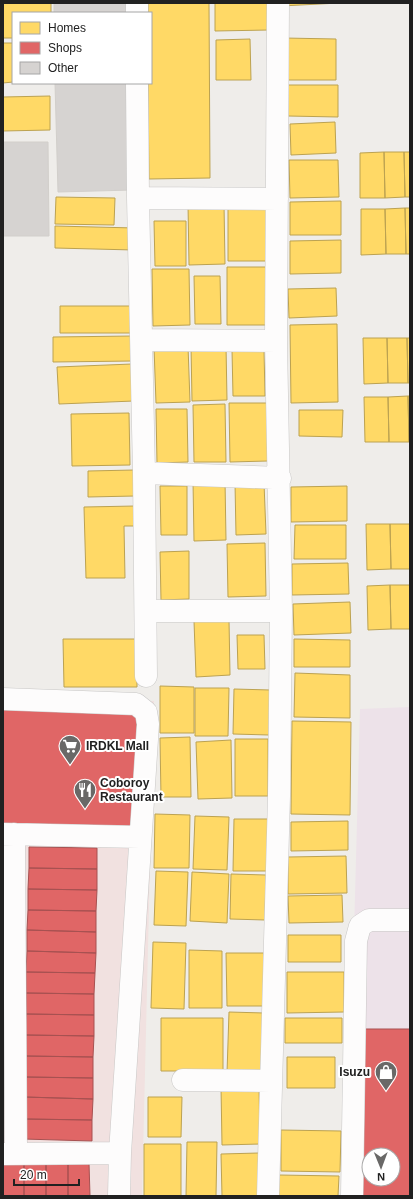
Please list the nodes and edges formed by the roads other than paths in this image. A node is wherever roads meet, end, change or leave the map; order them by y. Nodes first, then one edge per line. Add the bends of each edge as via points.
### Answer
1 (278, 3) edge
2 (137, 84) edge
3 (138, 198) junction
4 (277, 199) junction
5 (142, 340) junction
6 (276, 341) junction
7 (144, 473) junction
8 (280, 478) junction
9 (146, 611) junction
10 (281, 611) junction
11 (146, 676) dead end
12 (3, 699) edge
13 (8, 834) edge
14 (140, 837) junction
15 (410, 920) edge
16 (183, 1080) dead end
17 (270, 1081) junction
18 (120, 1153) junction
19 (10, 1154) edge
20 (119, 1196) edge
21 (268, 1196) edge
22 (352, 1196) edge

1 - 4 street
2 - 3 street
3 - 4 street
3 - 5 street
4 - 6 street
5 - 6 street
5 - 7 street
6 - 8 street
7 - 8 street
7 - 9 street
8 - 10 street
9 - 10 street
9 - 11 street
10 - 17 street via 279,796
12 - 14 street via 136,704 146,712 148,724
13 - 14 street
13 - 19 street
14 - 18 street
15 - 22 street via 369,920 360,926 356,941
16 - 17 street
17 - 21 street
18 - 19 street
18 - 20 street

